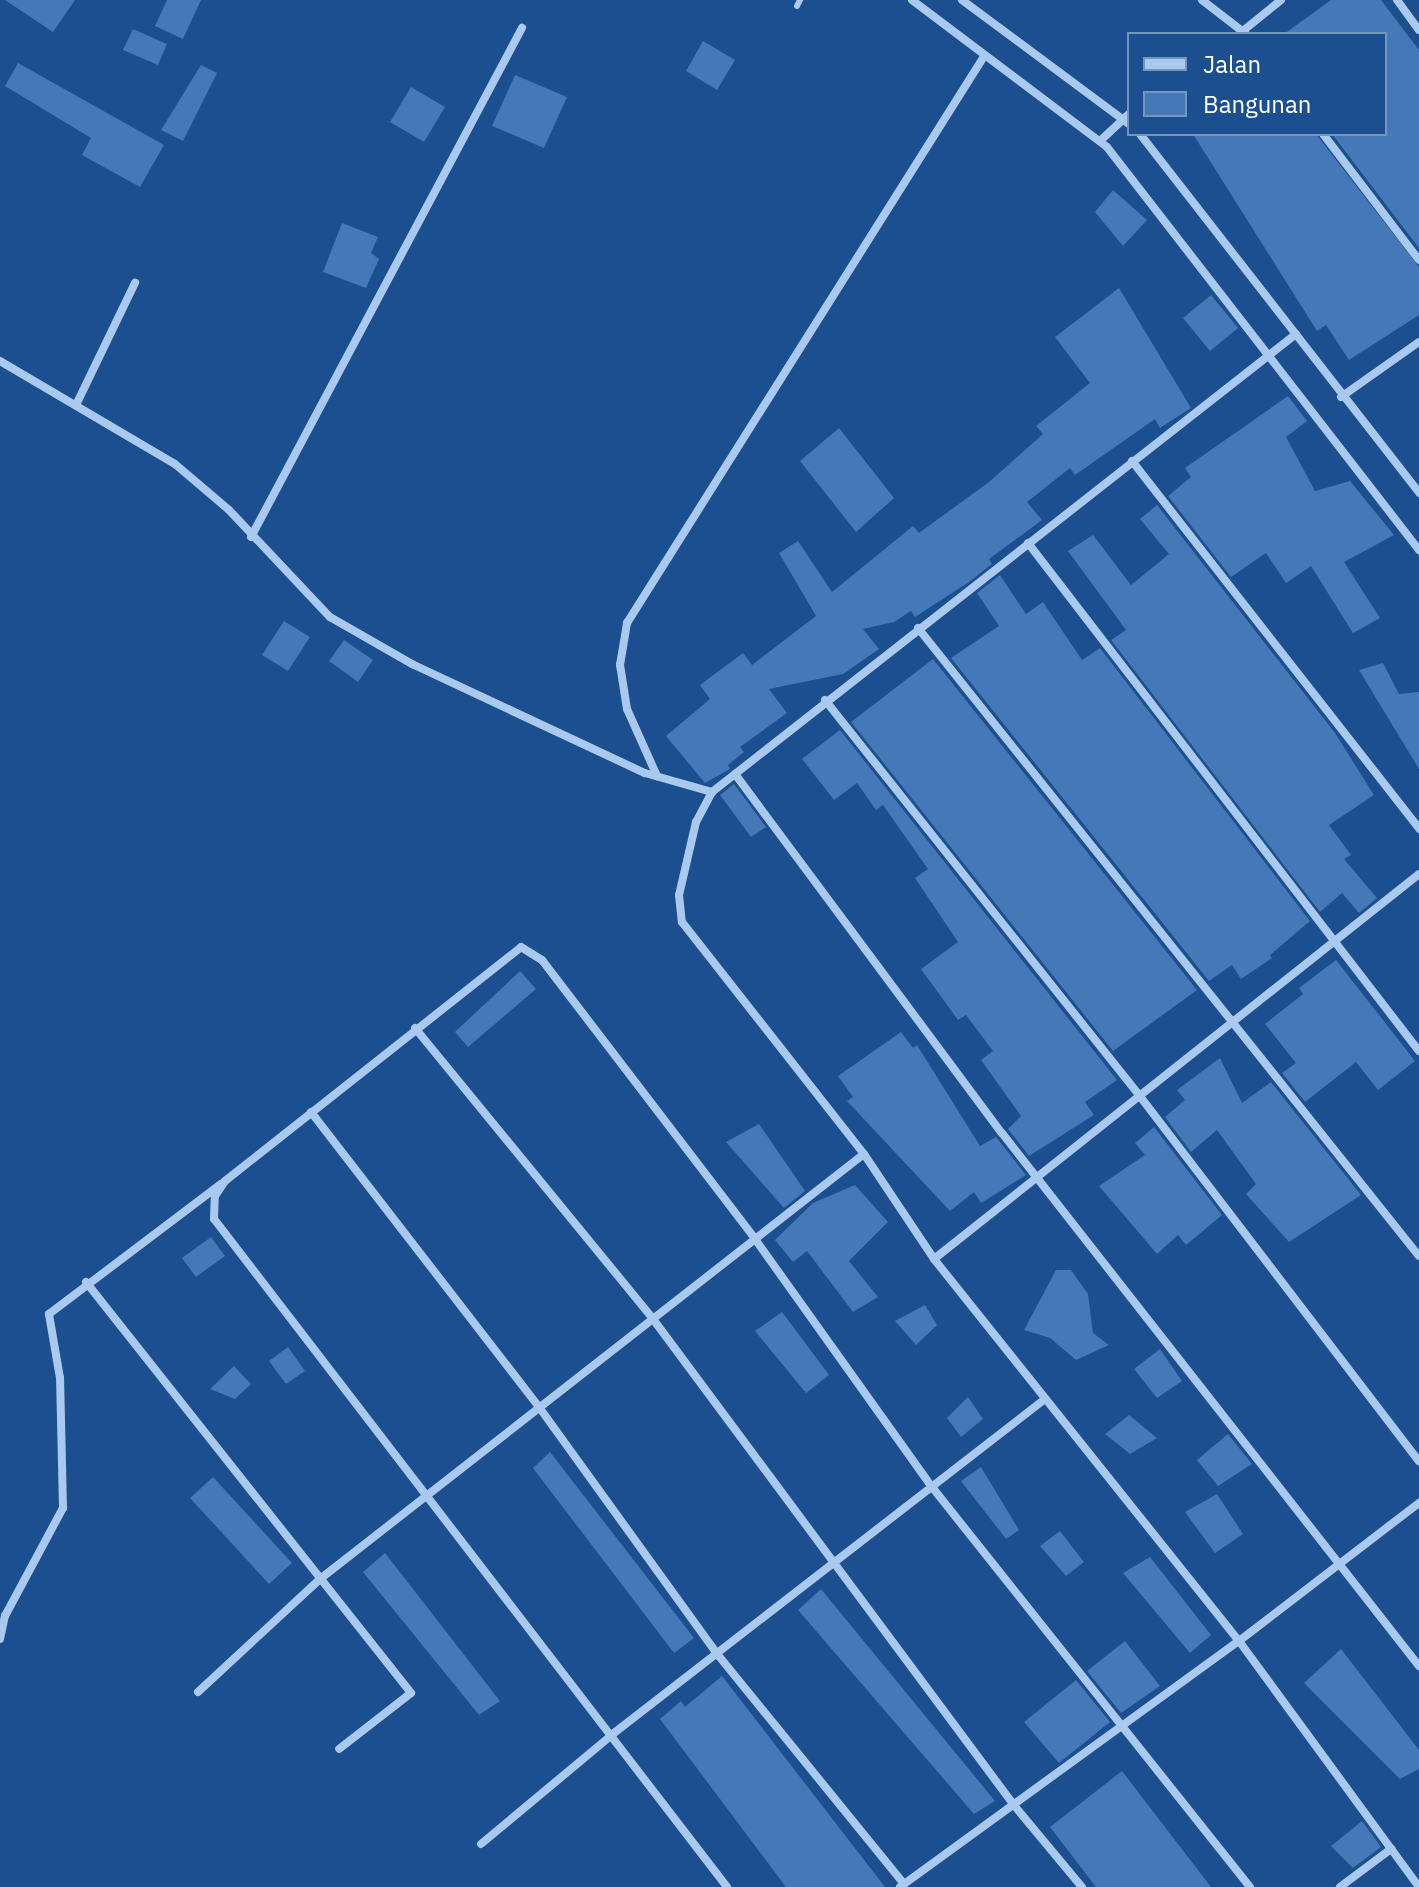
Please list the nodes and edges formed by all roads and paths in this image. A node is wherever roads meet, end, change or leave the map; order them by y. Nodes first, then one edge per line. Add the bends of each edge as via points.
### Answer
1 (912, 0) edge
2 (962, 0) edge
3 (1202, 0) edge
4 (1281, 0) edge
5 (1397, 0) edge
6 (522, 28) dead end
7 (1419, 30) edge
8 (1242, 32) edge
9 (1244, 32) edge
10 (983, 58) junction
11 (1127, 118) edge
12 (1142, 136) edge
13 (1325, 136) edge
14 (1100, 141) junction
15 (1419, 260) edge
16 (135, 283) dead end
17 (1296, 334) junction
18 (1419, 342) edge
19 (1270, 354) junction
20 (0, 361) edge
21 (1341, 397) junction
22 (76, 405) junction
23 (1132, 461) junction
24 (1419, 493) edge
25 (251, 537) junction
26 (1028, 543) junction
27 (1419, 550) edge
28 (918, 628) junction
29 (825, 700) junction
30 (735, 774) junction
31 (657, 776) junction
32 (712, 792) junction
33 (1419, 829) edge
34 (1419, 874) edge
35 (1332, 941) junction
36 (1234, 1019) junction
37 (415, 1028) junction
38 (1419, 1051) edge
39 (1139, 1095) junction
40 (311, 1112) junction
41 (864, 1154) junction
42 (1037, 1176) junction
43 (225, 1181) junction
44 (755, 1239) junction
45 (1419, 1256) edge
46 (934, 1259) junction
47 (86, 1282) junction
48 (653, 1319) junction
49 (1045, 1399) junction
50 (539, 1407) junction
51 (1419, 1461) edge
52 (932, 1487) junction
53 (426, 1494) junction
54 (1419, 1503) edge
55 (1341, 1564) junction
56 (833, 1565) junction
57 (320, 1579) junction
58 (0, 1639) edge
59 (1239, 1641) junction
60 (718, 1655) junction
61 (1419, 1666) edge
62 (198, 1692) dead end
63 (1124, 1724) junction
64 (614, 1733) junction
65 (339, 1749) dead end
66 (1013, 1804) junction
67 (481, 1844) dead end
68 (1391, 1849) junction
69 (902, 1886) edge
70 (727, 1887) edge
71 (1082, 1887) edge
72 (1250, 1887) edge
73 (1340, 1887) edge
74 (1419, 1887) edge

1 - 10 street
2 - 11 street
3 - 8 street
4 - 9 street
5 - 7 street
6 - 25 street
10 - 14 street
10 - 31 street via 627,623 620,665 627,709
11 - 14 street
12 - 17 street
13 - 15 street
14 - 19 street
16 - 22 street
17 - 19 street
17 - 21 street
18 - 21 street
19 - 23 street
19 - 27 street
20 - 22 street
21 - 24 street
22 - 25 street via 175,464 229,510
23 - 26 street
23 - 33 street
25 - 31 street via 344,625 412,664
26 - 28 street
26 - 35 street
28 - 29 street
28 - 36 street
29 - 30 street
29 - 39 street
30 - 32 street
30 - 42 street
31 - 32 street
32 - 41 street via 686,856 679,895 682,922
34 - 35 street
35 - 36 street
35 - 38 street
36 - 39 street
36 - 45 street
37 - 40 street
37 - 44 street via 521,947 542,960
37 - 48 street
39 - 42 street
39 - 51 street
40 - 43 street
40 - 50 street
41 - 44 street
41 - 46 street
42 - 46 street
42 - 55 street
43 - 47 street
43 - 53 street via 215,1196 214,1219
44 - 48 street
44 - 52 street
46 - 49 street
47 - 57 street
47 - 58 street via 49,1314 60,1378 63,1508 5,1616
48 - 50 street
48 - 56 street
49 - 52 street
49 - 59 street
50 - 53 street
50 - 60 street
52 - 56 street
52 - 63 street
53 - 57 street
53 - 64 street
54 - 55 street
55 - 59 street
55 - 61 street
56 - 60 street
56 - 66 street
57 - 62 street
57 - 65 street via 411,1693
59 - 63 street
59 - 68 street
60 - 64 street
60 - 69 street
63 - 66 street
63 - 72 street
64 - 67 street
64 - 70 street
66 - 69 street
66 - 71 street
68 - 73 street
68 - 74 street

